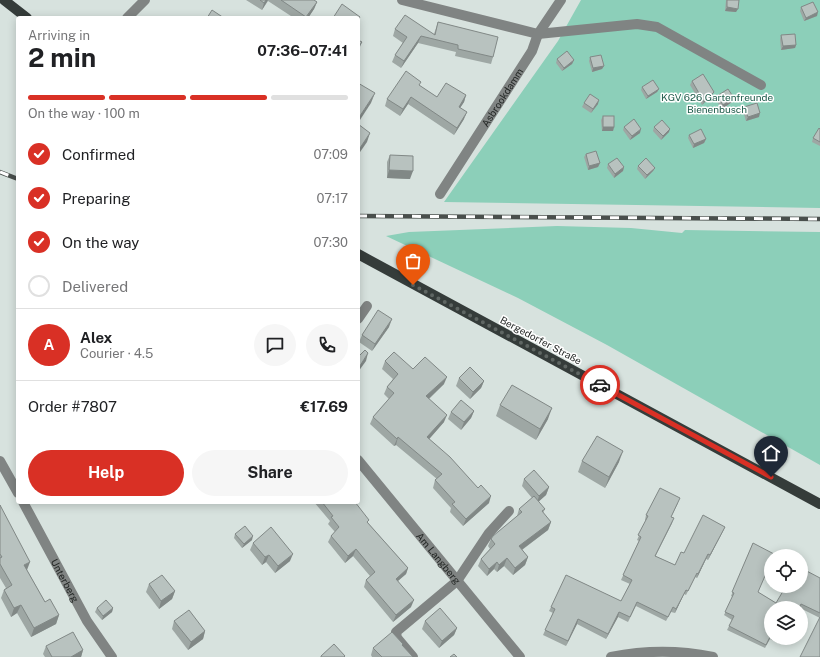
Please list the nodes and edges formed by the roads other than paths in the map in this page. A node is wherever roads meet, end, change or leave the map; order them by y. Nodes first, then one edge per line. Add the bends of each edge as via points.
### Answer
1 (4, 0) edge
2 (145, 0) edge
3 (402, 0) edge
4 (561, 0) edge
5 (24, 16) edge
6 (129, 16) edge
7 (534, 34) junction
8 (761, 84) dead end
9 (440, 194) dead end
10 (360, 255) edge
11 (367, 306) dead end
12 (360, 316) edge
13 (0, 460) edge
14 (360, 462) edge
15 (16, 489) edge
16 (24, 504) edge
17 (820, 504) edge
18 (509, 511) dead end
19 (457, 580) junction
20 (112, 657) edge
21 (413, 657) edge
22 (520, 657) edge
23 (611, 657) edge
24 (713, 657) edge

1 - 5 main road
2 - 6 street
3 - 7 street
4 - 7 street, Asbrookdamm
7 - 8 street via 637,24 657,27
7 - 9 street, Asbrookdamm via 532,51
10 - 17 main road, Bergedorfer Straße
11 - 12 street
13 - 15 street
14 - 19 street, Am Langberg
16 - 20 street, Unterberg via 87,621
18 - 19 street via 489,533
19 - 21 street via 396,632 397,638
19 - 22 street, Am Langberg
23 - 24 street via 658,651 691,652

